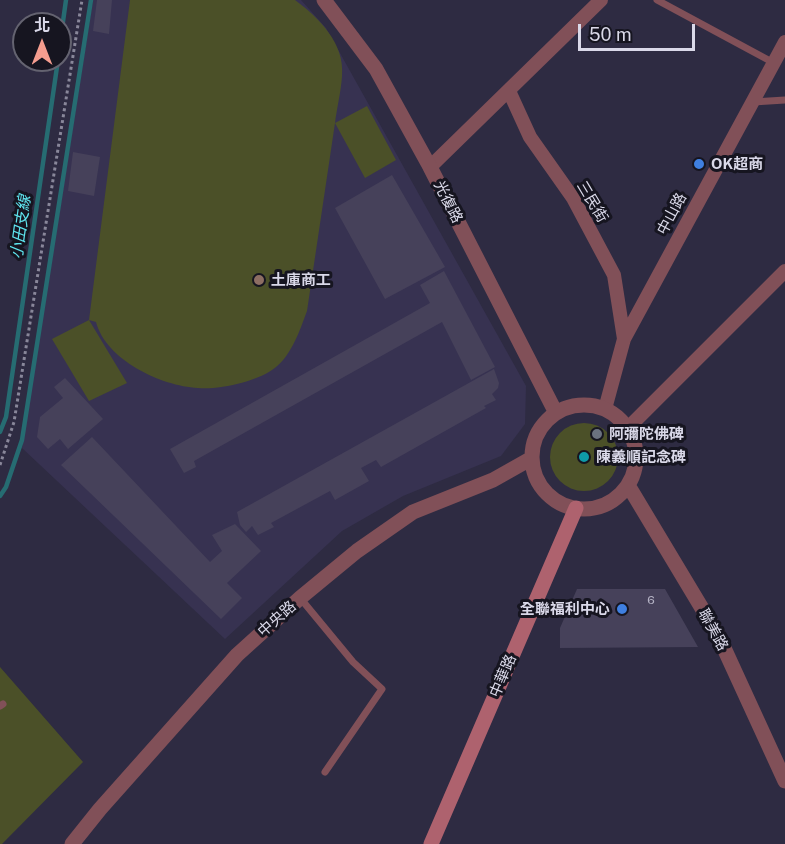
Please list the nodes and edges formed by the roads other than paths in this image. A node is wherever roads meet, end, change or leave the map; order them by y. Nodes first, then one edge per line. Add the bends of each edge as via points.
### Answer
1 (324, 0) edge
2 (602, 0) edge
3 (657, 0) edge
4 (785, 42) edge
5 (777, 64) junction
6 (509, 91) junction
7 (785, 100) edge
8 (751, 102) junction
9 (430, 167) junction
10 (785, 271) edge
11 (624, 339) junction
12 (605, 409) junction
13 (555, 413) junction
14 (628, 428) junction
15 (532, 458) junction
16 (628, 485) junction
17 (576, 508) junction
18 (300, 598) junction
19 (325, 772) dead end
20 (785, 781) edge
21 (72, 844) edge
22 (431, 844) edge

1 - 9 street, 光復路 via 376,69
2 - 6 street
3 - 5 lane
4 - 5 street, 中山路
5 - 8 street, 中山路
6 - 9 street
6 - 11 street, 三民街 via 530,137 573,198 614,275
7 - 8 lane
8 - 11 street, 中山路
9 - 13 street, 光復路
10 - 14 street
11 - 12 street, 中山路
12 - 13 street via 571,406
12 - 14 street
13 - 15 street via 543,425
14 - 16 street via 637,457
15 - 17 street via 545,491
15 - 18 street, 中央路 via 493,480 413,512
16 - 17 street via 605,504
16 - 20 street, 聯美路 via 718,635
17 - 22 main road, 中華路
18 - 19 lane via 353,662 382,689
18 - 21 street, 中央路 via 237,656

